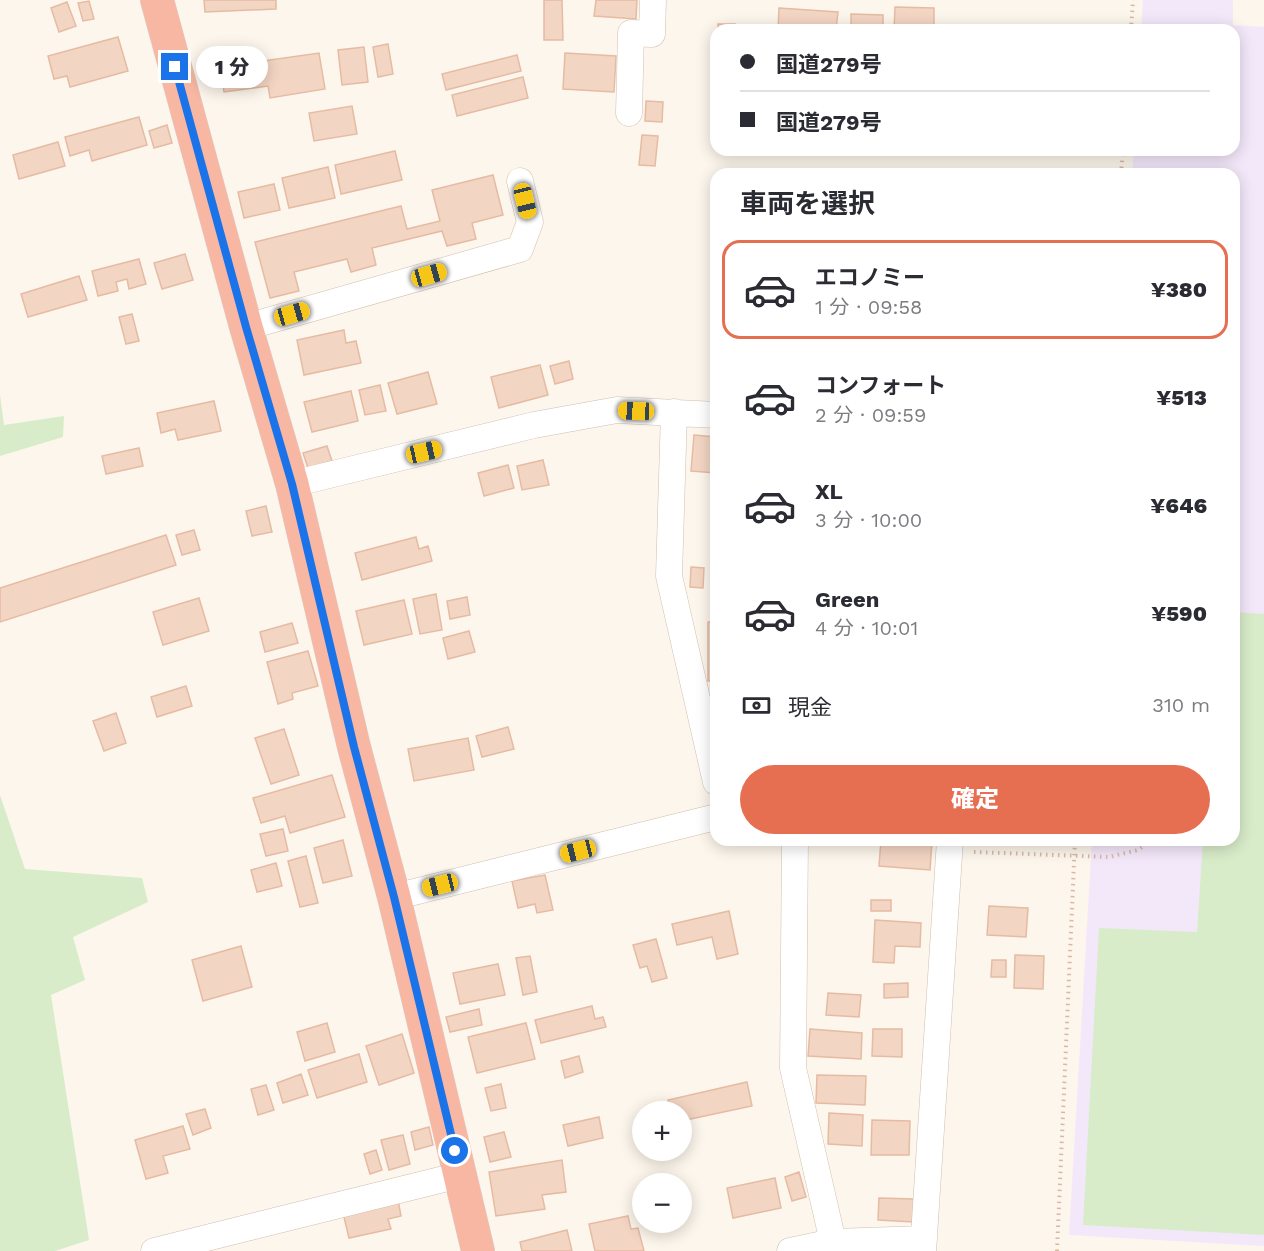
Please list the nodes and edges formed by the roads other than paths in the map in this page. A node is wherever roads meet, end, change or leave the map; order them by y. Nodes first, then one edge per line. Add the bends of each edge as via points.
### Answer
1 (156, 0) edge
2 (653, 0) edge
3 (628, 113) dead end
4 (520, 181) dead end
5 (246, 327) junction
6 (674, 412) junction
7 (710, 415) edge
8 (292, 484) junction
9 (710, 756) edge
10 (710, 818) edge
11 (795, 846) edge
12 (949, 846) edge
13 (394, 897) junction
14 (460, 1175) junction
15 (833, 1242) junction
16 (924, 1245) edge
17 (154, 1251) edge
18 (478, 1251) edge
19 (790, 1251) edge

1 - 5 highway
2 - 3 street via 652,34 631,33
4 - 5 street via 530,222 520,249
5 - 8 highway
6 - 7 street
6 - 8 street via 617,410 534,425
6 - 9 street via 669,576
8 - 13 highway
10 - 13 street
11 - 15 street via 793,1068
12 - 16 street
13 - 14 highway
14 - 17 street
14 - 18 highway
15 - 16 street
15 - 19 street

